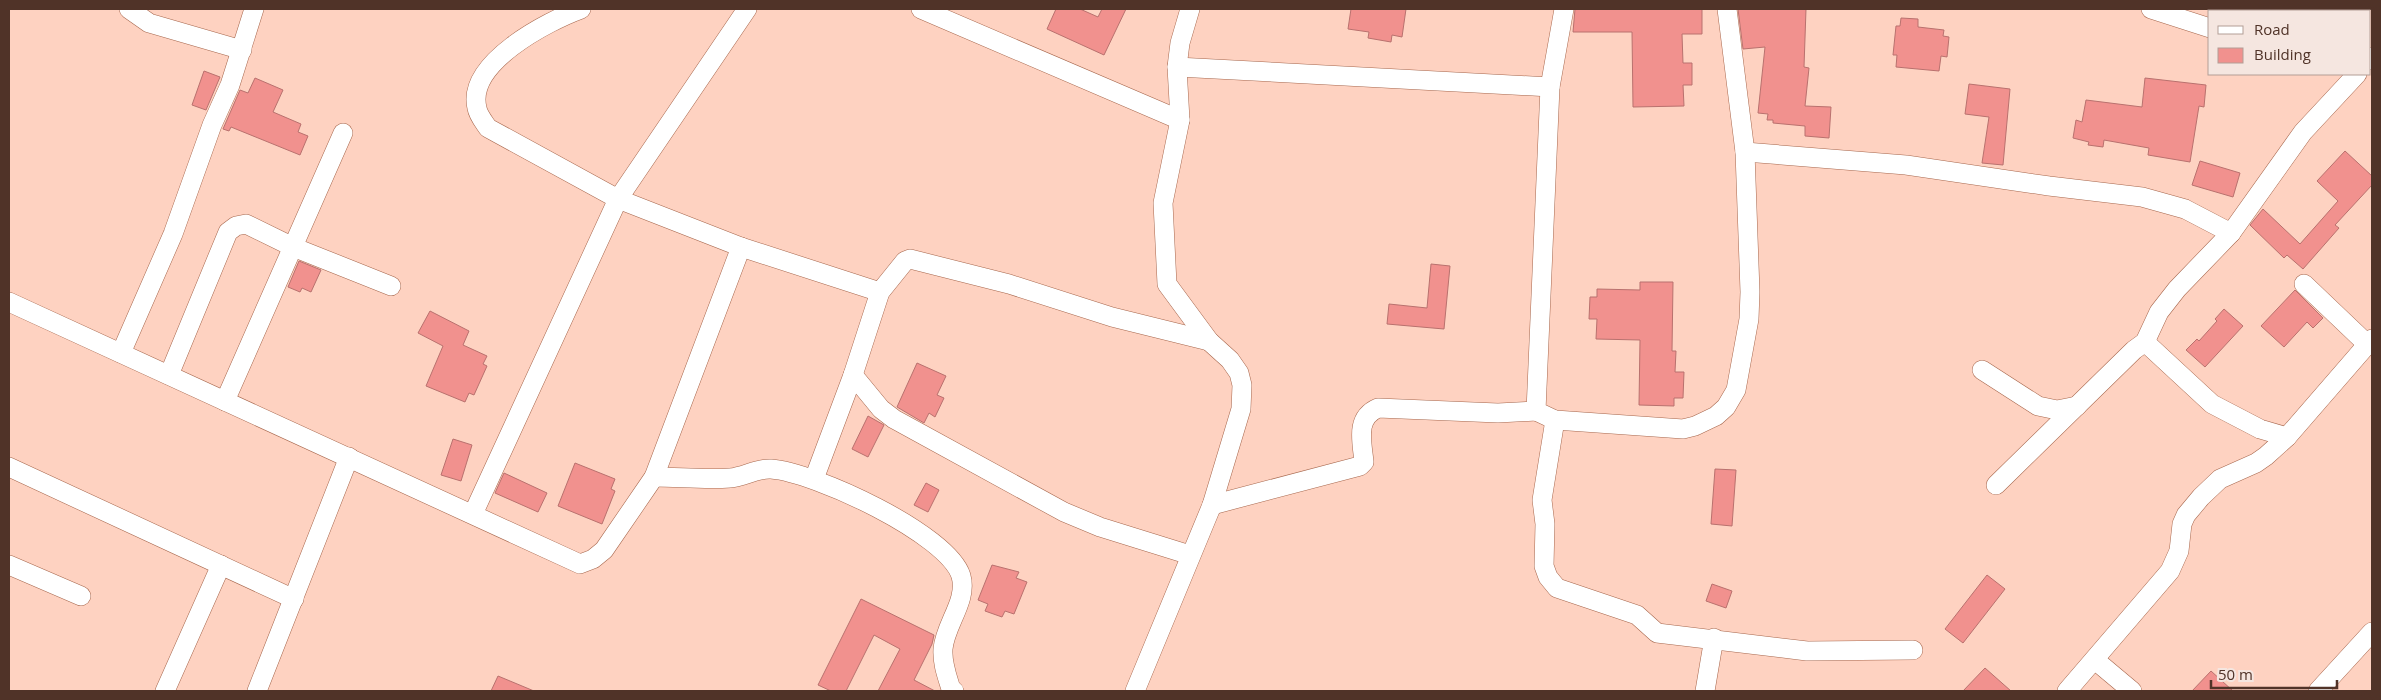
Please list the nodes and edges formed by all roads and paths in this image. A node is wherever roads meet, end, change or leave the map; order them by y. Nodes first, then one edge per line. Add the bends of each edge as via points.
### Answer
1 (129, 9) edge
2 (254, 9) edge
3 (581, 9) edge
4 (747, 9) edge
5 (920, 9) edge
6 (1190, 9) edge
7 (1564, 9) edge
8 (1727, 9) edge
9 (2150, 9) edge
10 (2208, 27) edge
11 (242, 50) junction
12 (1177, 67) junction
13 (2356, 75) edge
14 (1550, 87) junction
15 (1180, 120) junction
16 (343, 133) dead end
17 (1745, 152) junction
18 (618, 199) junction
19 (2231, 232) junction
20 (741, 246) junction
21 (293, 247) junction
22 (2304, 284) dead end
23 (391, 286) dead end
24 (880, 292) junction
25 (9, 302) edge
26 (1209, 341) junction
27 (2370, 341) edge
28 (2145, 342) junction
29 (121, 353) junction
30 (1982, 370) dead end
31 (169, 375) junction
32 (853, 375) junction
33 (225, 401) junction
34 (2077, 406) junction
35 (1536, 411) junction
36 (1555, 420) junction
37 (2287, 437) junction
38 (350, 457) junction
39 (9, 468) edge
40 (654, 477) junction
41 (814, 480) junction
42 (1996, 485) dead end
43 (1212, 505) junction
44 (473, 514) junction
45 (1190, 555) junction
46 (9, 565) edge
47 (221, 565) junction
48 (81, 596) dead end
49 (294, 599) junction
50 (2372, 632) edge
51 (1714, 638) junction
52 (1913, 650) dead end
53 (2095, 660) junction
54 (165, 691) edge
55 (257, 691) edge
56 (954, 691) edge
57 (1134, 691) edge
58 (1705, 691) edge
59 (2067, 691) edge
60 (2132, 691) edge
61 (2318, 691) edge

1 - 11 street via 148,23
2 - 11 street
3 - 18 street via 555,18 502,54 486,72 477,92 477,108 488,128
4 - 18 street
5 - 15 street
6 - 12 street
7 - 14 street
8 - 17 street
9 - 10 street
11 - 29 street via 173,234
12 - 14 street
12 - 15 street
13 - 19 street via 2303,132
14 - 35 street
15 - 26 street via 1163,203 1167,284
16 - 21 street
17 - 19 street via 1906,165 2142,197 2178,206
17 - 36 street via 1749,319 1736,390 1726,407 1708,421 1683,429
18 - 20 street
18 - 44 street
19 - 28 street via 2159,312
20 - 24 street
20 - 40 street
21 - 23 street
21 - 31 street via 246,224 228,232
21 - 33 street
22 - 27 street
24 - 26 street via 901,264 910,259 1009,284 1112,317
24 - 32 street
25 - 29 street
26 - 43 street via 1230,360 1242,385 1241,409
27 - 37 street
28 - 34 street
28 - 37 street via 2212,404 2260,429
29 - 31 street
30 - 34 street via 2038,406 2057,410
31 - 33 street
32 - 41 street
32 - 45 street via 881,409 894,419 1064,512 1100,527
33 - 38 street
34 - 42 street
35 - 36 street
35 - 43 street via 1498,413 1378,408 1362,422 1360,435 1364,462 1360,466
36 - 51 street via 1542,500 1544,566 1548,577 1557,588 1637,615 1657,633
37 - 53 street via 2256,463 2220,479 2201,497 2182,524 2179,551 2170,571
38 - 44 street
38 - 49 street
39 - 47 street
40 - 41 street via 730,478 770,469
40 - 44 street via 604,550 580,564
41 - 56 street via 891,516 944,551 957,566 962,578 962,594 943,647 943,662
43 - 45 street
45 - 57 street
46 - 48 street
47 - 49 street
47 - 54 street
49 - 55 street
50 - 61 street
51 - 52 street via 1807,651
51 - 58 street
53 - 59 street
53 - 60 street

